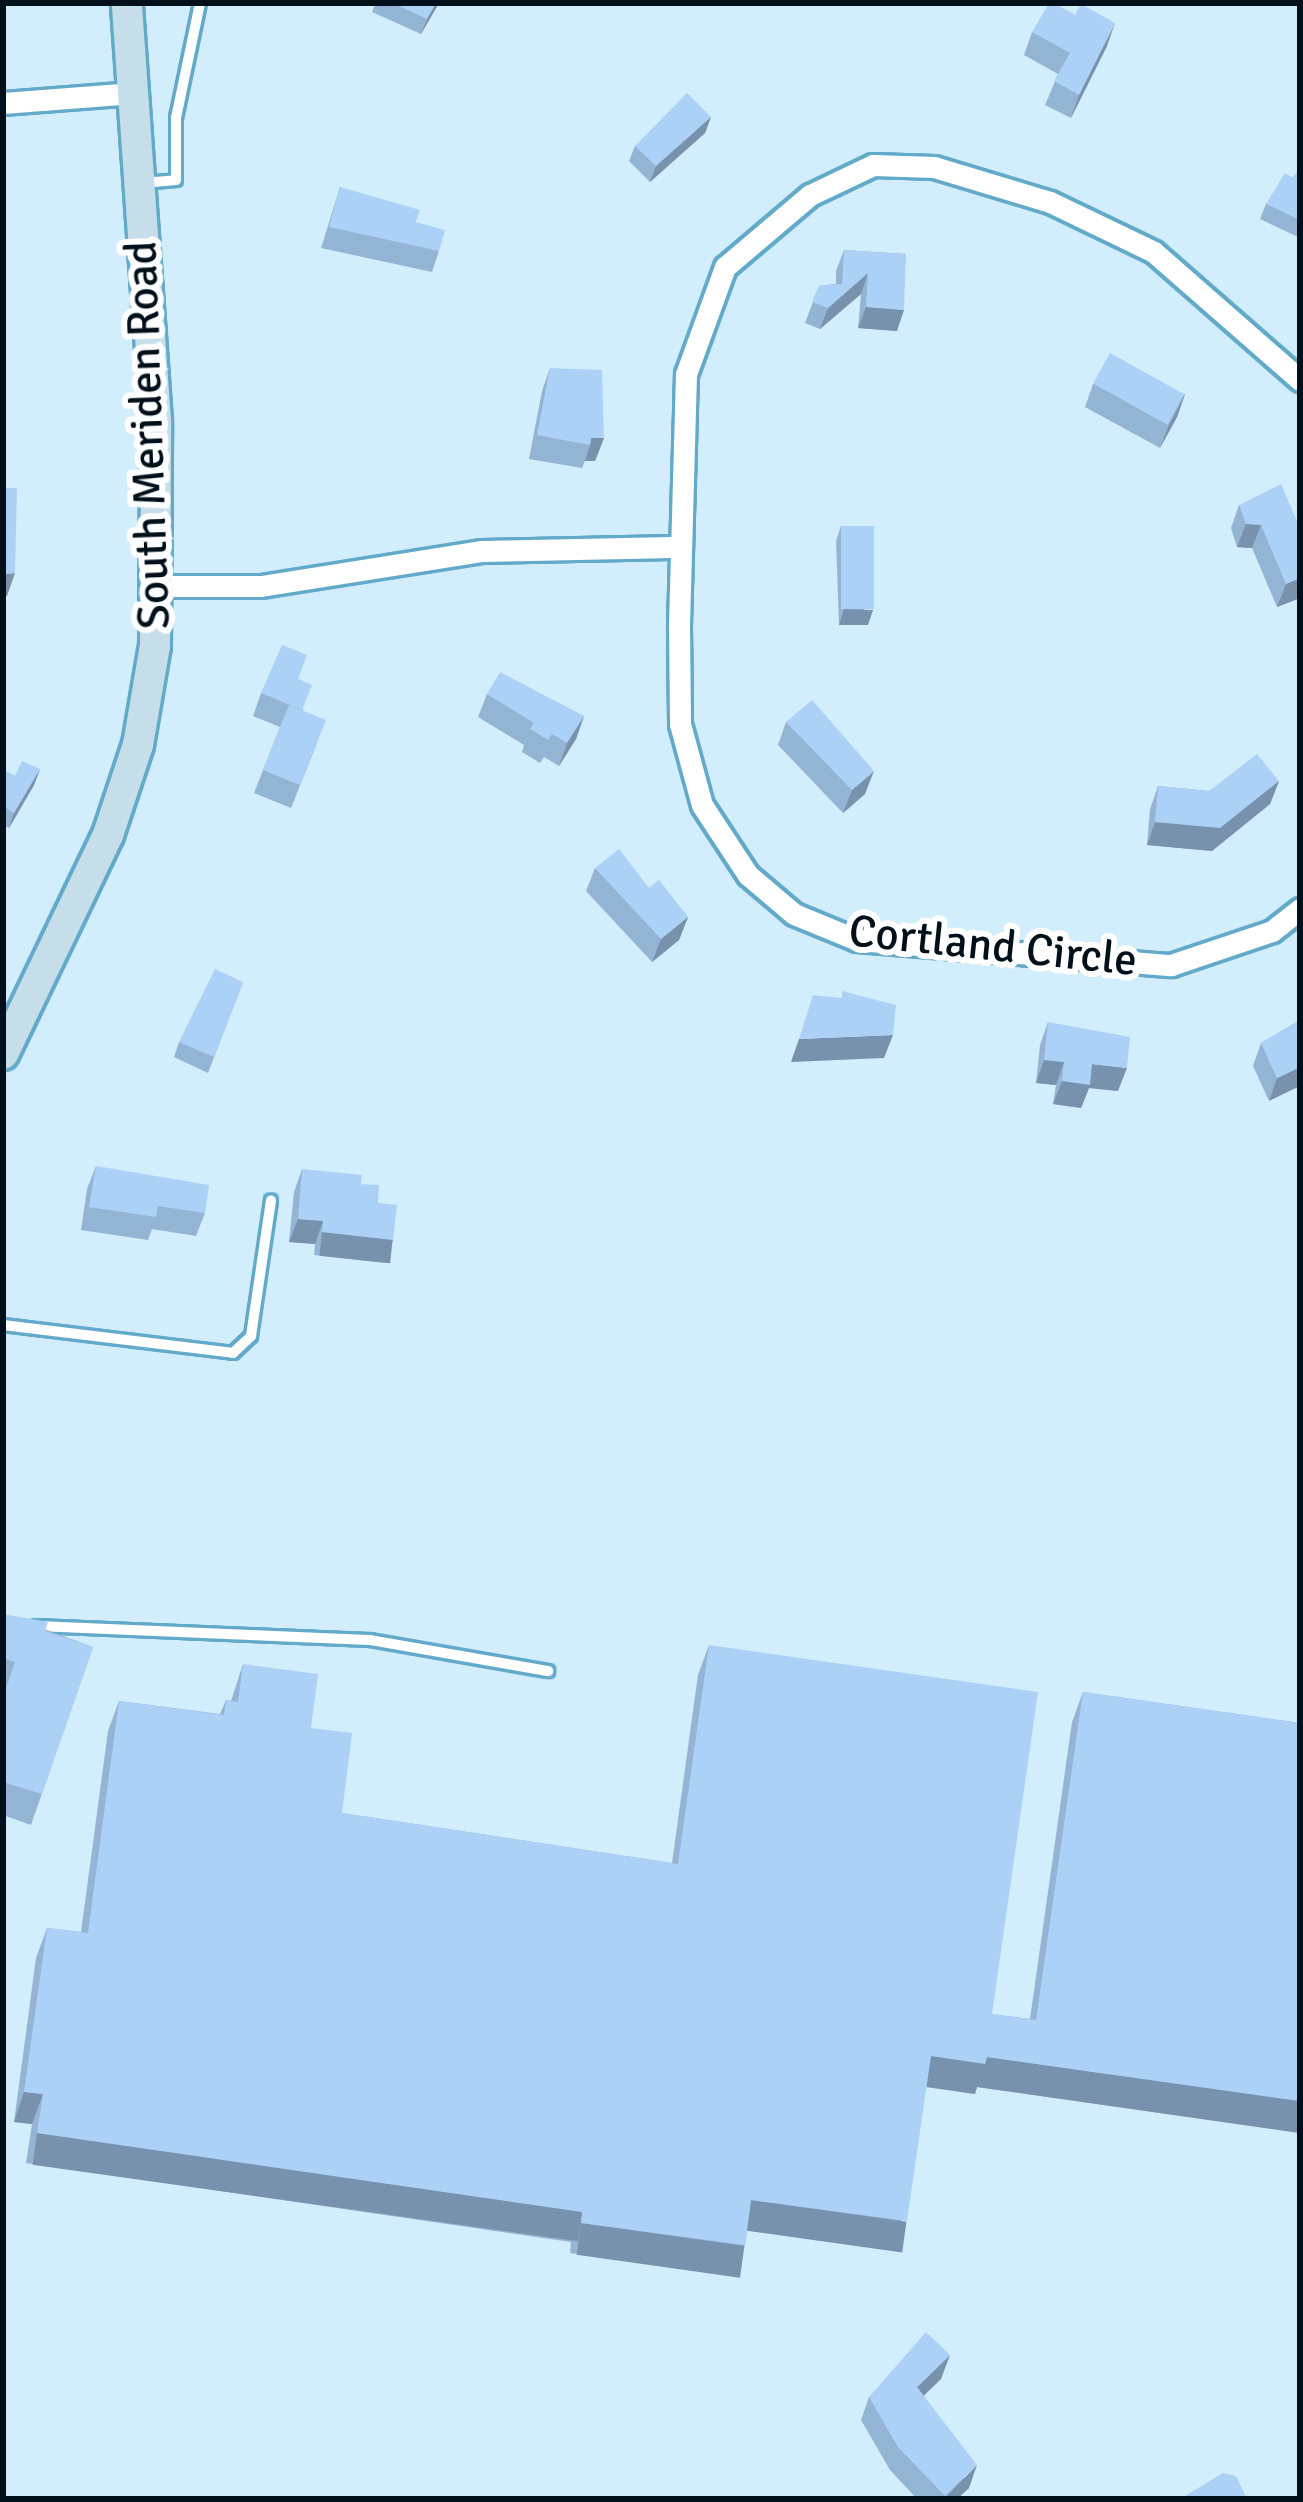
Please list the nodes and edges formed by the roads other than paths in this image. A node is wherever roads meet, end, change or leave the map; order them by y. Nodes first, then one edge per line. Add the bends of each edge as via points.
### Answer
1 (127, 3) edge
2 (200, 3) edge
3 (133, 93) junction
4 (3, 103) edge
5 (140, 183) junction
6 (1300, 380) edge
7 (680, 547) junction
8 (159, 586) junction
9 (1300, 909) edge
10 (3, 1054) edge
11 (271, 1200) dead end
12 (3, 1325) edge
13 (26, 1626) edge
14 (548, 1671) dead end

1 - 3 main road, South Meriden Road
2 - 5 lane via 176,118 176,180
3 - 4 street
3 - 5 main road, South Meriden Road
5 - 8 main road, South Meriden Road
6 - 7 street, Cortland Circle via 1154,252 1050,202 934,167 873,165 810,195 725,267 686,374
7 - 8 street via 482,551 261,586
7 - 9 street, Cortland Circle via 680,724 702,805 748,875 794,914 857,940 1171,965 1271,931
8 - 10 main road, South Meriden Road via 146,708 126,784 85,890
11 - 12 lane via 251,1336 233,1353
13 - 14 lane via 370,1640

